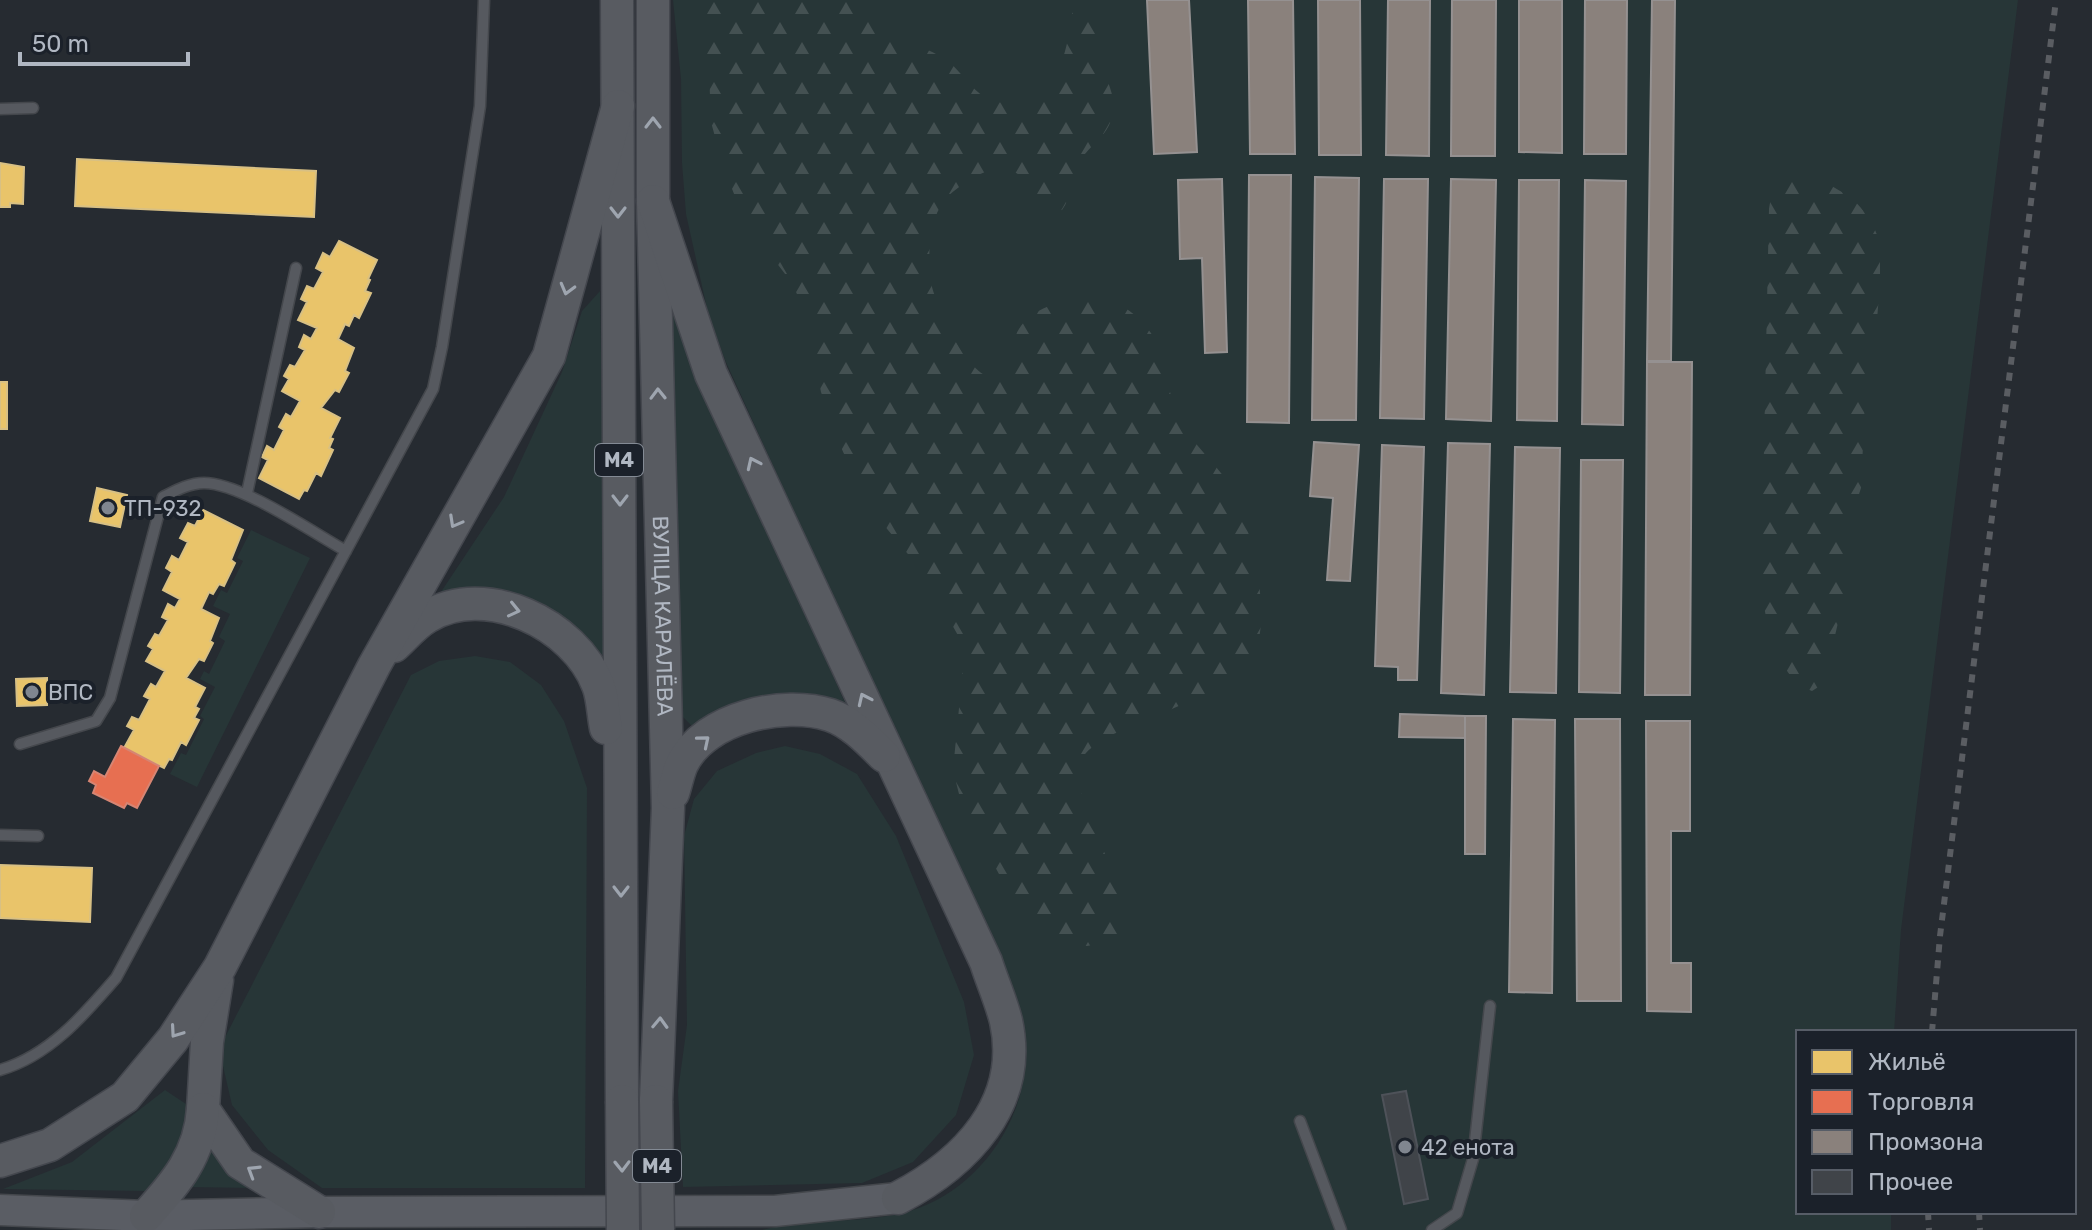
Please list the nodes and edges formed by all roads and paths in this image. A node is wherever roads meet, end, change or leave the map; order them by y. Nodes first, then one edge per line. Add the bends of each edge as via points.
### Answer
1 (484, 0) edge
2 (617, 0) edge
3 (653, 0) edge
4 (618, 106) junction
5 (33, 108) dead end
6 (0, 109) edge
7 (653, 201) junction
8 (296, 268) dead end
9 (247, 493) junction
10 (346, 551) junction
11 (374, 666) junction
12 (20, 744) dead end
13 (897, 769) junction
14 (668, 808) junction
15 (621, 813) junction
16 (0, 835) edge
17 (38, 836) dead end
18 (220, 967) junction
19 (1490, 1006) dead end
20 (0, 1070) edge
21 (203, 1109) junction
22 (1300, 1121) dead end
23 (0, 1161) edge
24 (898, 1198) joint
25 (0, 1210) edge
26 (146, 1216) junction
27 (319, 1217) junction
28 (623, 1230) edge
29 (658, 1230) edge
30 (1341, 1230) edge
31 (1432, 1230) edge

1 - 10 lane via 480,106 433,389
2 - 4 main road, ВУЛІЦА КАРАЛЁВА / М4
7 -> 3 main road, ВУЛІЦА КАРАЛЁВА / М4
4 -> 11 main road via 549,356
4 -> 15 main road, ВУЛІЦА КАРАЛЁВА / М4
5 - 6 lane
13 -> 7 main road via 711,374
14 -> 7 main road, ВУЛІЦА КАРАЛЁВА / М4
8 - 9 lane
9 - 10 lane
9 - 12 lane via 205,483 163,497 110,698 96,721
10 - 20 lane via 116,978 75,1025
11 -> 15 main road via 426,617 459,605 489,604 527,613 577,652 598,684
11 - 18 main road
14 -> 13 main road via 683,762 703,740 742,716 788,710 830,715 861,734
13 - 24 main road via 986,962 1006,1022 1008,1057 1003,1091 971,1145 949,1167
29 -> 14 main road, ВУЛІЦА КАРАЛЁВА / М4, bridge via 656,1101
15 -> 28 main road, ВУЛІЦА КАРАЛЁВА / М4, bridge
16 - 17 lane
18 - 21 main road
18 -> 23 main road via 173,1039 125,1097 50,1145
19 - 31 lane via 1473,1159 1457,1213
21 - 26 main road via 201,1133 179,1180
27 -> 21 main road via 240,1163
22 - 30 lane
24 - 27 main road via 778,1216
25 - 26 main road
26 - 27 main road

